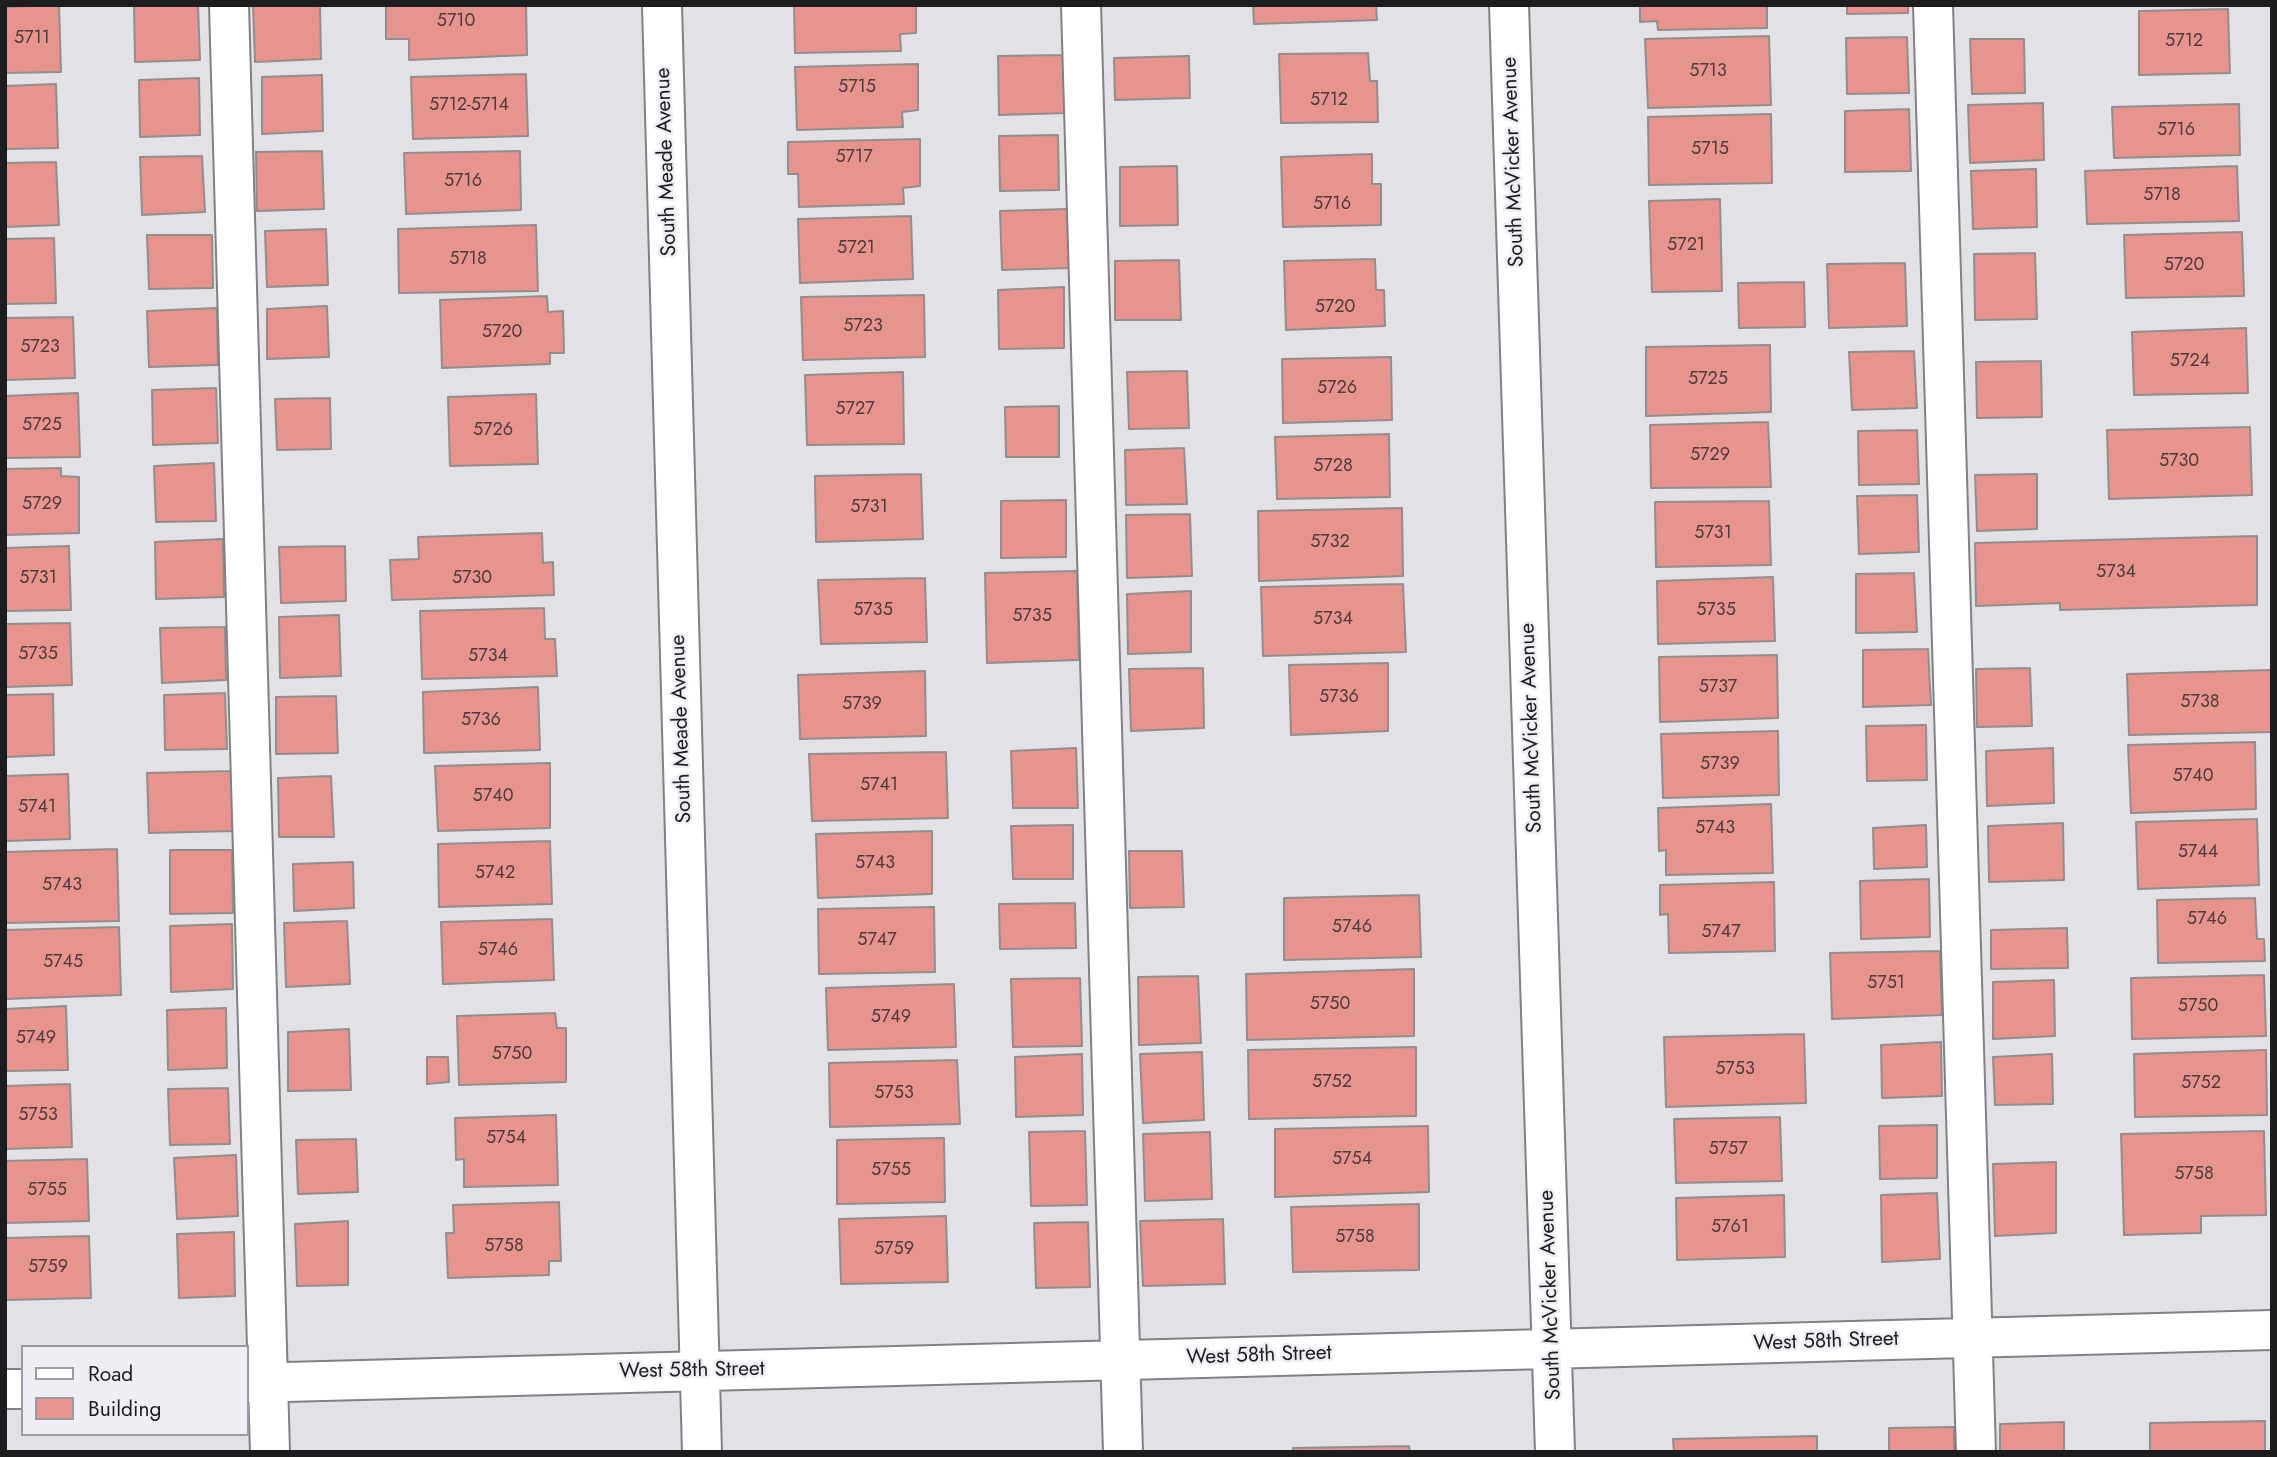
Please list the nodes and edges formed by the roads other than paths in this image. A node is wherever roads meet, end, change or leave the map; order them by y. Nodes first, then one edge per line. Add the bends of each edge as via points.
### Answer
1 (229, 5) edge
2 (662, 5) edge
3 (1081, 5) edge
4 (1509, 5) edge
5 (1933, 5) edge
6 (2272, 1330) edge
7 (1973, 1338) junction
8 (1553, 1349) junction
9 (1122, 1360) junction
10 (700, 1371) junction
11 (257, 1383) edge
12 (270, 1452) edge
13 (702, 1452) edge
14 (1123, 1452) edge
15 (1555, 1452) edge
16 (1976, 1452) edge

1 - 11 street
2 - 10 street, South Meade Avenue
3 - 9 street
4 - 8 street, South McVicker Avenue
5 - 7 street
6 - 7 street, West 58th Street
7 - 8 street, West 58th Street
7 - 16 street
8 - 9 street, West 58th Street
8 - 15 street, South McVicker Avenue
9 - 10 street, West 58th Street
9 - 14 street
10 - 11 street, West 58th Street
10 - 13 street, South Meade Avenue
11 - 12 street

